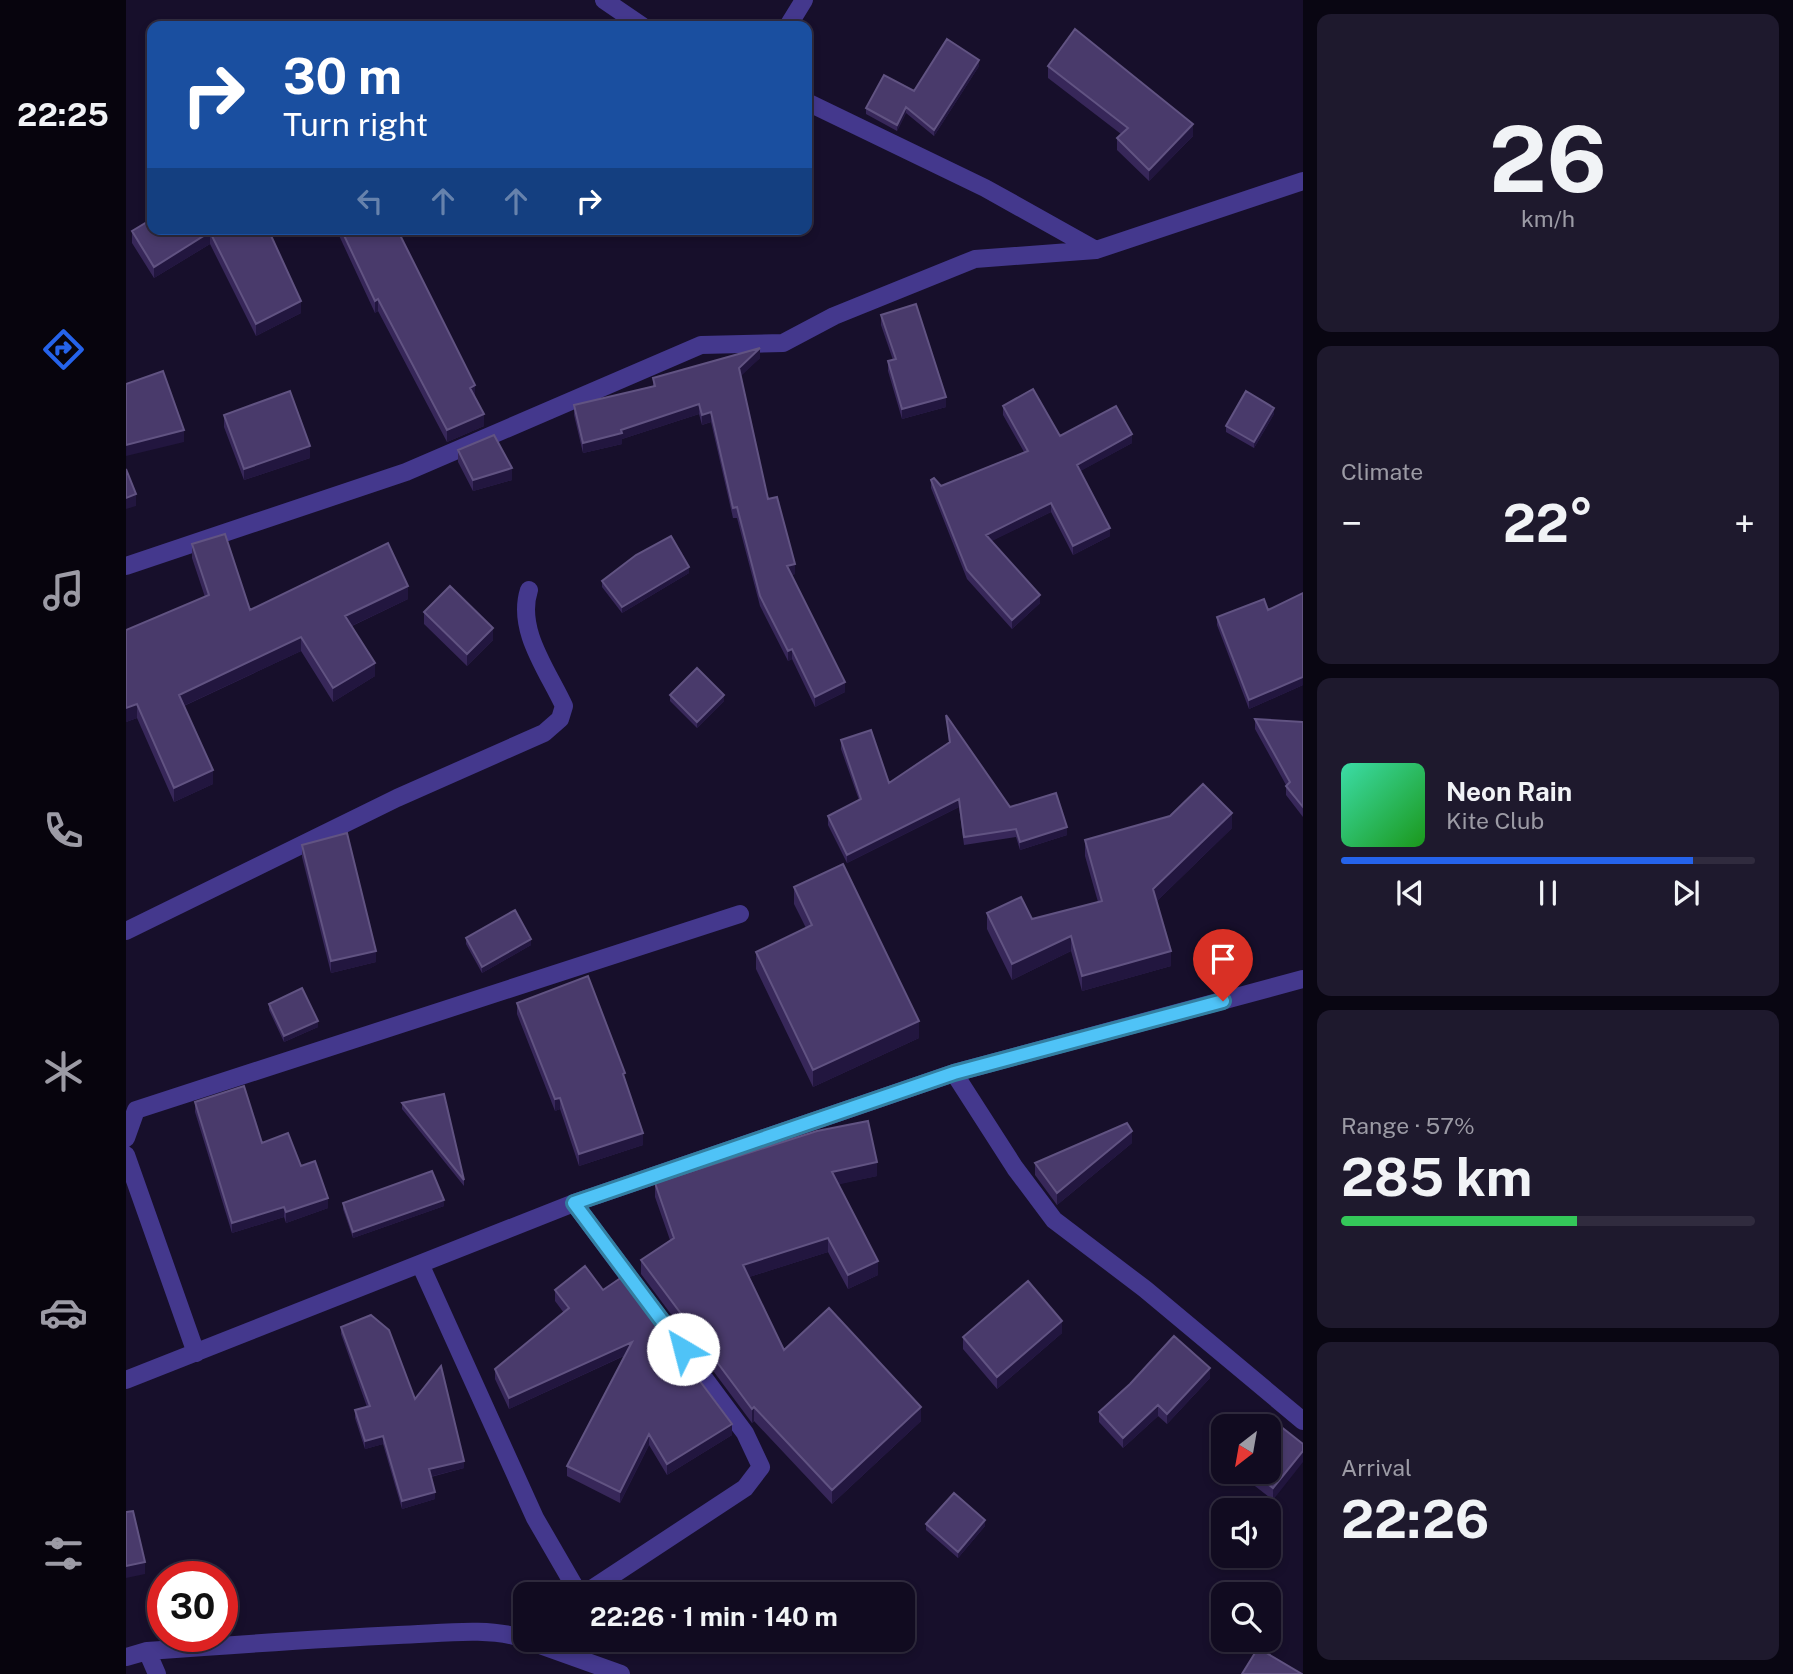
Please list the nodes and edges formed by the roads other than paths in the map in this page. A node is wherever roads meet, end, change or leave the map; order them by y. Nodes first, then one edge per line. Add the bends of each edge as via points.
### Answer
1 (604, 0) edge
2 (804, 0) edge
3 (635, 21) edge
4 (791, 21) edge
5 (812, 104) edge
6 (1303, 181) edge
7 (1096, 250) junction
8 (126, 566) edge
9 (529, 590) dead end
10 (740, 914) dead end
11 (126, 931) edge
12 (1303, 979) edge
13 (954, 1073) junction
14 (126, 1138) edge
15 (126, 1155) edge
16 (574, 1203) junction
17 (421, 1266) junction
18 (195, 1353) junction
19 (126, 1380) edge
20 (1303, 1421) edge
21 (572, 1582) edge
22 (602, 1582) edge
23 (513, 1630) edge
24 (507, 1633) junction
25 (513, 1635) edge
26 (238, 1645) edge
27 (147, 1651) edge
28 (147, 1652) edge
29 (561, 1652) edge
30 (126, 1657) edge
31 (157, 1674) edge
32 (621, 1674) edge

1 - 3 street
2 - 4 street
5 - 7 street via 985,188
6 - 7 street
7 - 8 street via 975,259 834,316 783,343 701,345 406,472
9 - 11 street via 525,602 533,643 564,706 560,719 544,733 397,798
10 - 14 street via 136,1110
12 - 13 street
13 - 16 street
13 - 20 street via 1054,1220
15 - 18 street
16 - 17 street
16 - 22 street via 745,1433 761,1467 745,1488
17 - 18 street
17 - 21 street via 535,1518
18 - 19 street
23 - 24 street
24 - 25 street
24 - 26 street
27 - 30 street
28 - 31 street
29 - 32 street

